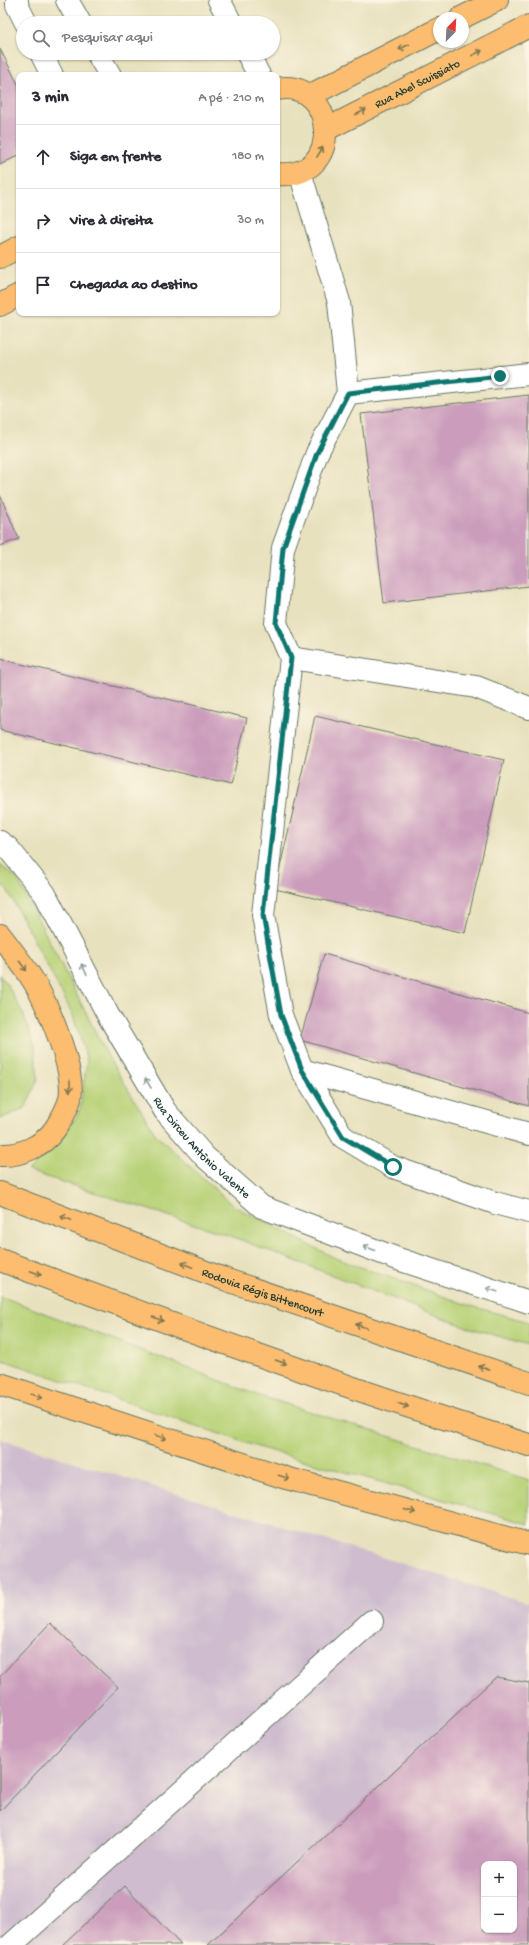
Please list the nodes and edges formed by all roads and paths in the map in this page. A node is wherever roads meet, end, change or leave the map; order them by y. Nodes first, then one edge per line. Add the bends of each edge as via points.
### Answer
1 (18, 0) edge
2 (67, 0) edge
3 (219, 0) edge
4 (497, 0) edge
5 (469, 14) edge
6 (22, 16) edge
7 (76, 16) edge
8 (227, 16) edge
9 (529, 26) edge
10 (433, 32) edge
11 (44, 60) edge
12 (101, 60) edge
13 (251, 60) edge
14 (50, 72) edge
15 (108, 72) edge
16 (257, 72) edge
17 (280, 89) edge
18 (309, 96) junction
19 (327, 129) junction
20 (300, 172) junction
21 (280, 174) edge
22 (16, 249) edge
23 (0, 257) edge
24 (16, 297) edge
25 (0, 305) edge
26 (529, 374) edge
27 (348, 393) junction
28 (291, 658) junction
29 (529, 708) edge
30 (0, 842) edge
31 (0, 935) edge
32 (302, 1070) junction
33 (529, 1134) edge
34 (0, 1155) edge
35 (0, 1193) edge
36 (529, 1212) edge
37 (0, 1260) edge
38 (529, 1302) edge
39 (529, 1383) edge
40 (0, 1384) edge
41 (529, 1445) edge
42 (529, 1544) edge
43 (372, 1621) dead end
44 (11, 1945) edge

1 - 6 street via 17,5
2 - 7 street
3 - 8 street
4 - 5 main road
19 -> 9 main road, Rua Abel Scuissiato
10 -> 18 main road
11 - 14 street
12 - 15 street
13 - 16 street
17 - 18 main road via 296,90
18 - 19 main road via 321,110
20 -> 19 main road via 315,161 324,146
20 - 21 main road
20 - 27 street via 339,302
22 - 23 main road
24 - 25 main road
26 - 27 street
27 - 28 street via 317,453 283,548 276,623
28 - 29 street via 476,687
28 - 32 street via 263,915 281,1015
38 -> 30 street, Rua Dirceu Antônio Valente via 398,1259 262,1207 205,1157 165,1111 108,1015 45,894 8,848
31 -> 34 main road via 30,975 50,1013 70,1076 70,1098 63,1117 50,1136 32,1149 11,1156
32 - 33 street
32 - 36 street via 343,1137 393,1167 495,1203
39 -> 35 main road, Rodovia Régis Bittencourt via 224,1279
37 -> 41 main road via 173,1325 436,1416
40 -> 42 main road via 286,1478
43 - 44 street

